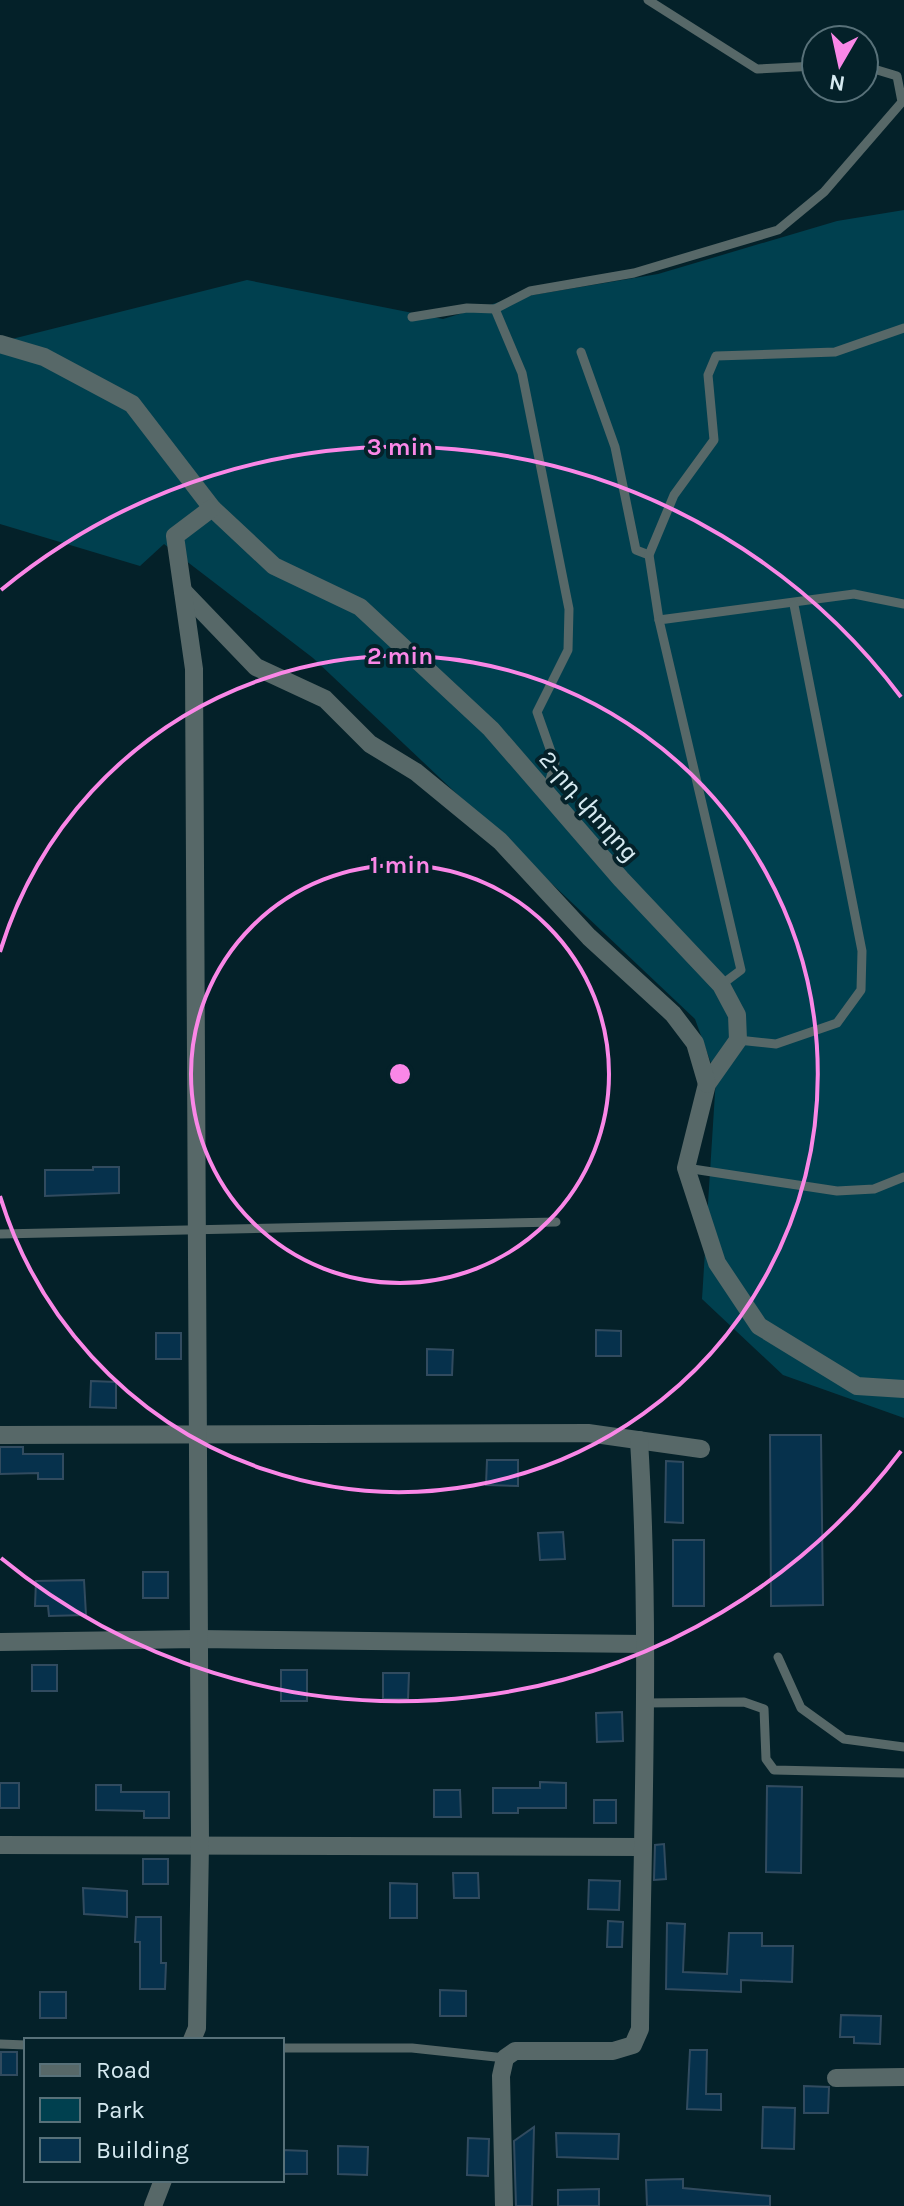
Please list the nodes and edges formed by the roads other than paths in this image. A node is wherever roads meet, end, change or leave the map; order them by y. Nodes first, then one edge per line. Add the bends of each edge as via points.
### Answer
1 (648, 0) edge
2 (800, 67) edge
3 (880, 71) edge
4 (495, 309) junction
5 (412, 317) dead end
6 (904, 328) edge
7 (0, 344) edge
8 (581, 352) dead end
9 (212, 508) junction
10 (649, 555) junction
11 (183, 591) junction
12 (904, 604) edge
13 (794, 605) junction
14 (659, 620) junction
15 (546, 793) junction
16 (721, 985) junction
17 (738, 1040) junction
18 (707, 1084) junction
19 (686, 1168) junction
20 (904, 1177) edge
21 (556, 1222) dead end
22 (196, 1227) junction
23 (0, 1234) edge
24 (904, 1389) edge
25 (0, 1435) edge
26 (197, 1436) junction
27 (639, 1440) junction
28 (701, 1449) dead end
29 (198, 1639) junction
30 (0, 1642) edge
31 (645, 1644) junction
32 (778, 1657) dead end
33 (644, 1703) junction
34 (904, 1747) edge
35 (904, 1773) edge
36 (200, 1844) junction
37 (0, 1845) edge
38 (641, 1847) junction
39 (193, 2038) edge
40 (0, 2044) edge
41 (24, 2045) edge
42 (284, 2048) edge
43 (505, 2058) junction
44 (904, 2077) edge
45 (836, 2078) dead end
46 (162, 2182) edge
47 (153, 2206) edge
48 (504, 2206) edge

1 - 2 lane via 757,69
3 - 4 lane via 897,76 902,102 824,192 778,230 634,273 530,291
4 - 5 lane
4 - 15 lane via 522,373 569,609 568,650 537,712 555,763
6 - 10 lane via 835,352 716,356 708,375 714,440 674,495
7 - 9 street, 2-րդ փողոց via 44,357 132,404
8 - 10 lane via 615,447 636,550
9 - 11 street via 175,536
9 - 15 street, 2-րդ փողոց via 274,566 360,607 491,729
10 - 14 lane
11 - 18 street via 256,667 325,699 370,744 416,772 500,841 589,937 673,1014 695,1043
11 - 22 street via 194,669
12 - 13 lane via 854,594
13 - 14 lane
13 - 17 lane via 862,951 861,990 837,1023 776,1044
14 - 16 lane via 741,970
15 - 16 street, 2-րդ փողոց
16 - 17 street, 2-րդ փողոց via 737,1015
17 - 18 street
18 - 19 street
19 - 20 lane via 837,1191 874,1189
19 - 24 street via 717,1263 759,1326 857,1386
21 - 22 lane
22 - 23 lane
22 - 26 street
25 - 26 street
26 - 27 street via 588,1433
26 - 29 street
27 - 28 street
27 - 31 street
29 - 30 street
29 - 31 street
29 - 36 street
31 - 33 street
32 - 34 lane via 801,1708 844,1739
33 - 35 lane via 744,1702 764,1709 766,1759 774,1770
33 - 38 street
36 - 37 street
36 - 38 street
36 - 39 street
38 - 43 street via 640,2029 633,2045 613,2051 515,2051
40 - 41 lane
42 - 43 lane via 412,2048
43 - 48 street
44 - 45 street
46 - 47 street

